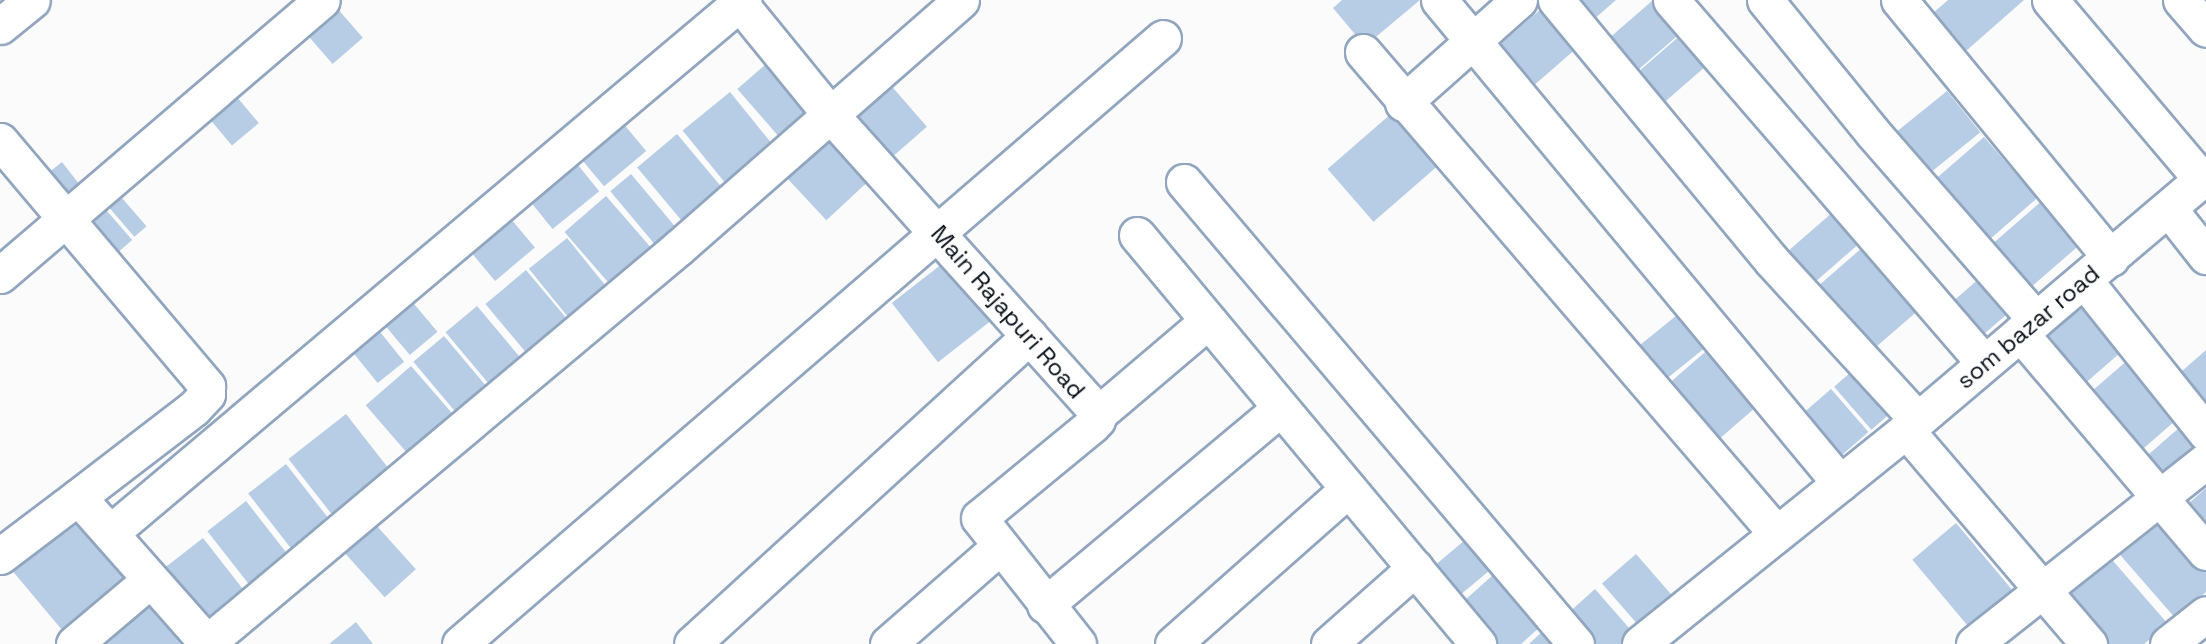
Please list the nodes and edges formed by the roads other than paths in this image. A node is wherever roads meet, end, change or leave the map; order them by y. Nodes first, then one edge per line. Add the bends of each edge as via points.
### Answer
1 (32, 0) edge
2 (323, 0) edge
3 (961, 0) edge
4 (1439, 0) edge
5 (1519, 0) edge
6 (1556, 0) edge
7 (1671, 0) edge
8 (1766, 0) edge
9 (1899, 0) edge
10 (2050, 0) edge
11 (2181, 0) edge
12 (740, 1) edge
13 (0, 26) edge
14 (2206, 29) edge
15 (1163, 38) dead end
16 (1474, 41) junction
17 (1363, 52) dead end
18 (1404, 103) junction
19 (829, 113) junction
20 (0, 141) edge
21 (2204, 178) edge
22 (1184, 182) dead end
23 (2169, 208) junction
24 (67, 220) junction
25 (940, 233) junction
26 (1137, 235) dead end
27 (2206, 256) edge
28 (2098, 269) junction
29 (0, 275) edge
30 (1208, 321) junction
31 (2028, 326) junction
32 (1029, 335) junction
33 (1984, 362) junction
34 (1281, 408) junction
35 (1097, 415) junction
36 (1912, 425) junction
37 (2206, 433) edge
38 (2206, 461) edge
39 (1840, 483) junction
40 (1348, 489) junction
41 (2158, 496) junction
42 (78, 497) junction
43 (110, 533) junction
44 (1777, 534) junction
45 (999, 547) junction
46 (2206, 552) edge
47 (0, 556) edge
48 (1415, 568) junction
49 (150, 580) junction
50 (2041, 588) junction
51 (1045, 605) junction
52 (2206, 614) edge
53 (1066, 640) edge
54 (207, 643) edge
55 (74, 644) edge
56 (460, 644) edge
57 (692, 644) edge
58 (888, 644) edge
59 (1173, 644) edge
60 (1329, 644) edge
61 (1478, 644) edge
62 (1576, 644) edge
63 (1640, 644) edge
64 (1974, 644) edge
65 (2089, 644) edge
66 (2168, 644) edge

1 - 13 street
2 - 24 street
3 - 19 street
4 - 16 street
5 - 16 street
6 - 36 street
7 - 33 street
8 - 31 street
9 - 28 street, som bazar road
10 - 21 street
11 - 14 street
12 - 19 street, Main Rajapuri Road
12 - 43 street
15 - 25 street
16 - 18 street
16 - 39 street
17 - 18 street
18 - 44 street
19 - 25 street, Main Rajapuri Road
19 - 54 street via 678,248
20 - 24 street
21 - 23 street
22 - 62 street
23 - 27 street
23 - 28 street
24 - 29 street
24 - 42 street via 201,377 207,394
25 - 32 street, Main Rajapuri Road
25 - 56 street
26 - 30 street
28 - 31 street, som bazar road
28 - 37 street
30 - 34 street
30 - 35 street
31 - 33 street, som bazar road
31 - 41 street
32 - 35 street, Main Rajapuri Road
32 - 57 street
33 - 36 street, som bazar road
34 - 40 street
34 - 51 street
35 - 45 street, Main Rajapuri Road via 1092,425 982,513 980,522
36 - 39 street, som bazar road
36 - 50 street
38 - 41 street
39 - 44 street, som bazar road
40 - 48 street
40 - 59 street
41 - 46 street
41 - 50 street
42 - 43 street
42 - 47 street
43 - 49 street
44 - 63 street, som bazar road
45 - 51 street, Main Rajapuri Road
45 - 58 street
48 - 60 street
48 - 61 street
49 - 54 street
49 - 55 street
50 - 64 street
50 - 65 street
51 - 53 street, Main Rajapuri Road
52 - 66 street

